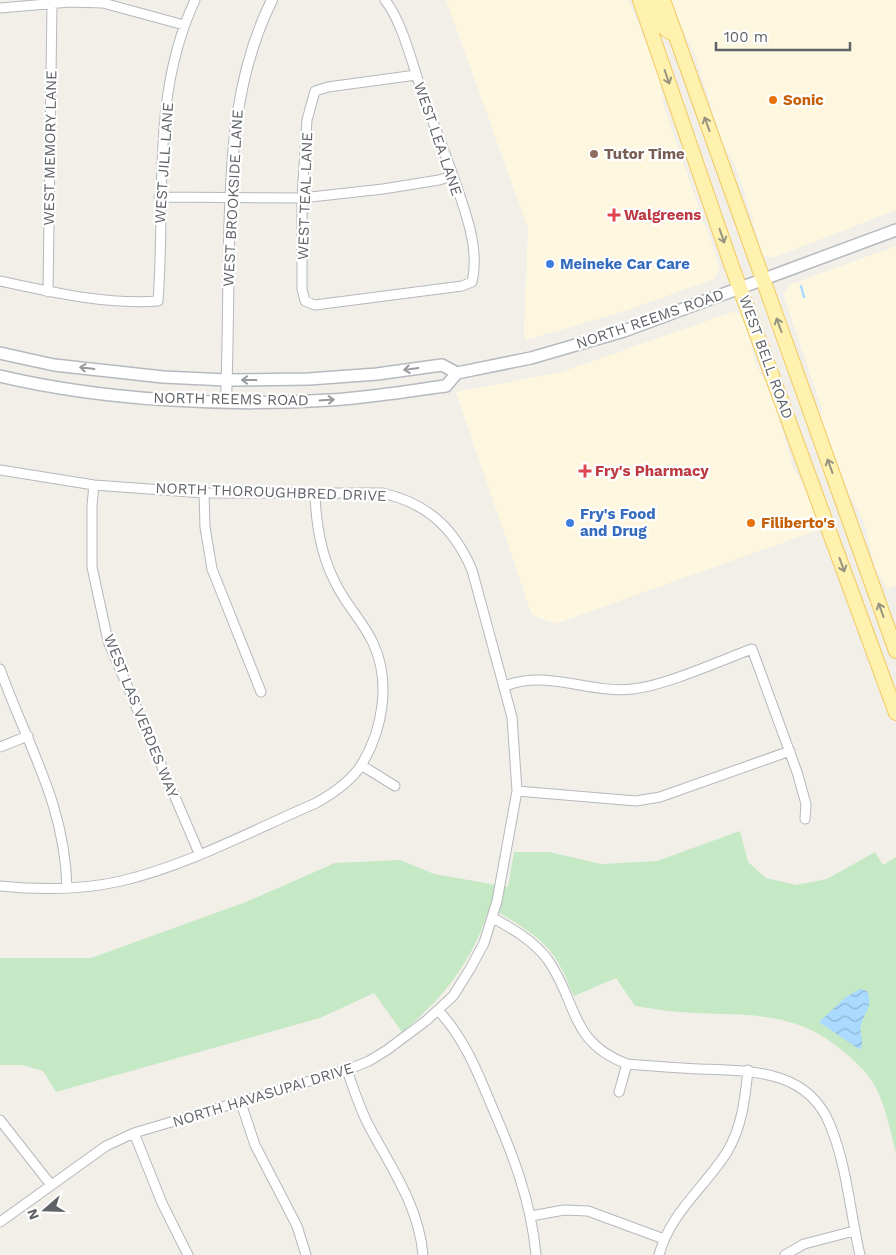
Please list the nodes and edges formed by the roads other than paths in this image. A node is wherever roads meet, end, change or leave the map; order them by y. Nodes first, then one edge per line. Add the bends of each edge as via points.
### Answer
1 (195, 0) edge
2 (272, 0) edge
3 (385, 0) edge
4 (640, 0) edge
5 (650, 0) edge
6 (663, 0) edge
7 (52, 4) junction
8 (0, 8) edge
9 (184, 25) junction
10 (676, 35) junction
11 (658, 48) junction
12 (416, 75) junction
13 (695, 91) junction
14 (452, 176) junction
15 (160, 197) junction
16 (231, 198) junction
17 (302, 198) junction
18 (896, 230) edge
19 (763, 280) junction
20 (0, 281) edge
21 (740, 288) junction
22 (48, 292) junction
23 (305, 301) joint
24 (0, 353) edge
25 (457, 374) junction
26 (0, 376) edge
27 (227, 380) junction
28 (226, 402) junction
29 (0, 470) edge
30 (94, 485) junction
31 (204, 493) junction
32 (315, 494) junction
33 (846, 512) junction
34 (826, 519) junction
35 (444, 525) joint
36 (896, 651) edge
37 (0, 669) edge
38 (505, 686) junction
39 (261, 692) dead end
40 (896, 713) edge
41 (28, 736) junction
42 (0, 747) edge
43 (790, 751) junction
44 (361, 765) junction
45 (395, 786) dead end
46 (517, 791) junction
47 (804, 819) dead end
48 (199, 854) junction
49 (0, 886) edge
50 (67, 888) junction
51 (493, 918) junction
52 (438, 1010) junction
53 (627, 1064) junction
54 (347, 1070) junction
55 (748, 1070) junction
56 (619, 1092) dead end
57 (242, 1103) junction
58 (0, 1120) edge
59 (134, 1133) junction
60 (51, 1185) junction
61 (531, 1216) junction
62 (0, 1222) edge
63 (854, 1231) junction
64 (664, 1239) junction
65 (185, 1254) edge
66 (306, 1255) edge
67 (423, 1255) edge
68 (536, 1255) edge
69 (660, 1255) edge
70 (785, 1255) edge
71 (860, 1255) edge

1 - 9 street, WEST JILL LANE
2 - 16 street, WEST BROOKSIDE LANE via 248,60 238,100
3 - 12 street, WEST LEA LANE via 394,15
4 - 11 main road, WEST BELL ROAD
5 - 10 main road via 660,25
6 - 10 main road, WEST BELL ROAD
7 - 8 street
7 - 9 street via 103,3
7 - 22 street, WEST MEMORY LANE
9 - 15 street, WEST JILL LANE via 163,116
10 - 13 main road, WEST BELL ROAD
11 - 13 main road via 670,51 680,77
11 -> 21 main road, WEST BELL ROAD
12 - 14 street, WEST LEA LANE
12 - 17 street, WEST TEAL LANE via 315,91 307,120
19 -> 13 main road, WEST BELL ROAD
14 - 17 street via 382,189
14 - 23 street, WEST LEA LANE via 470,230 475,269 472,282 315,306
15 - 16 street
15 - 22 street, WEST JILL LANE via 158,301 136,302
16 - 17 street
16 - 27 street, WEST BROOKSIDE LANE
17 - 23 street, WEST TEAL LANE via 302,289
18 - 19 main road, NORTH REEMS ROAD
19 - 21 main road, NORTH REEMS ROAD
33 -> 19 main road, WEST BELL ROAD
20 - 22 street
21 - 25 main road, NORTH REEMS ROAD via 603,338
21 - 34 main road, WEST BELL ROAD
27 -> 24 main road, NORTH REEMS ROAD via 163,378 54,365
25 -> 27 main road, NORTH REEMS ROAD via 442,365 338,377
28 -> 25 main road, NORTH REEMS ROAD via 330,400 403,392 446,386
26 - 28 main road, NORTH REEMS ROAD via 42,386 128,396
27 - 28 street, WEST BROOKSIDE LANE
29 - 30 street, NORTH THOROUGHBRED DRIVE
30 - 31 street, NORTH THOROUGHBRED DRIVE
30 - 48 street, WEST LAS VERDES WAY via 92,567 108,641
31 - 32 street, NORTH THOROUGHBRED DRIVE
31 - 39 street via 205,527 212,568
32 - 35 street, NORTH THOROUGHBRED DRIVE via 382,493 420,507
32 - 44 street via 316,525 335,582 374,645 382,671 380,719
33 - 34 main road
36 -> 33 main road, WEST BELL ROAD
34 -> 40 main road, WEST BELL ROAD
35 - 38 street, NORTH HAVASUPAI DRIVE via 462,548 472,570
37 - 41 street
38 - 43 street via 537,678 634,689 752,649
38 - 46 street, NORTH HAVASUPAI DRIVE via 512,718
41 - 42 street
41 - 50 street via 44,772 54,807 66,864
43 - 46 street via 660,797 636,801
43 - 47 street via 806,804
44 - 45 street
44 - 48 street via 328,796
46 - 51 street, NORTH HAVASUPAI DRIVE
48 - 50 street via 119,881
49 - 50 street
51 - 52 street, NORTH HAVASUPAI DRIVE via 470,969 453,996
51 - 53 street via 540,951 555,972 582,1031 596,1048
52 - 54 street, NORTH HAVASUPAI DRIVE via 388,1050
52 - 61 street via 469,1053 513,1156
53 - 55 street
53 - 56 street
54 - 57 street, NORTH HAVASUPAI DRIVE
54 - 67 street via 368,1126 409,1198
55 - 63 street via 794,1083 812,1096 830,1122 840,1152
55 - 64 street via 745,1100 733,1139
57 - 59 street, NORTH HAVASUPAI DRIVE
57 - 66 street via 256,1145 297,1226
58 - 60 street
59 - 60 street, NORTH HAVASUPAI DRIVE via 106,1146
59 - 65 street
60 - 62 street, NORTH HAVASUPAI DRIVE
61 - 64 street via 564,1210 588,1210
61 - 68 street
63 - 70 street via 804,1244
63 - 71 street
64 - 69 street

